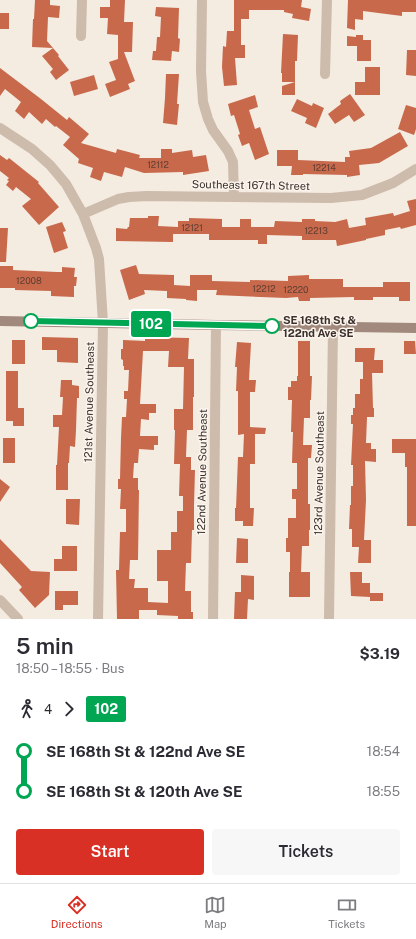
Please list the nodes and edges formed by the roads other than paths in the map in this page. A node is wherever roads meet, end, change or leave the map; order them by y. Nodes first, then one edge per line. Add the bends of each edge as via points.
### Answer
1 (82, 0) edge
2 (202, 0) edge
3 (327, 0) edge
4 (81, 36) dead end
5 (325, 74) dead end
6 (0, 128) edge
7 (416, 170) edge
8 (234, 197) junction
9 (83, 214) junction
10 (0, 321) edge
11 (103, 323) junction
12 (216, 325) junction
13 (333, 327) junction
14 (416, 328) edge
15 (0, 600) edge
16 (18, 619) edge
17 (98, 619) edge
18 (213, 619) edge
19 (330, 619) edge

1 - 4 street
2 - 8 street via 201,71 204,102 213,130 228,150 233,162
3 - 5 street
6 - 9 street, 121st Avenue Southeast via 32,148 50,164 66,184
7 - 8 street, Southeast 167th Street via 393,183 362,195 332,198
8 - 9 street, Southeast 167th Street via 130,196
9 - 11 street, 121st Avenue Southeast via 99,259
10 - 11 street
11 - 12 street
11 - 17 street, 121st Avenue Southeast
12 - 13 street
12 - 18 street, 122nd Avenue Southeast
13 - 14 street
13 - 19 street, 123rd Avenue Southeast
15 - 16 street

